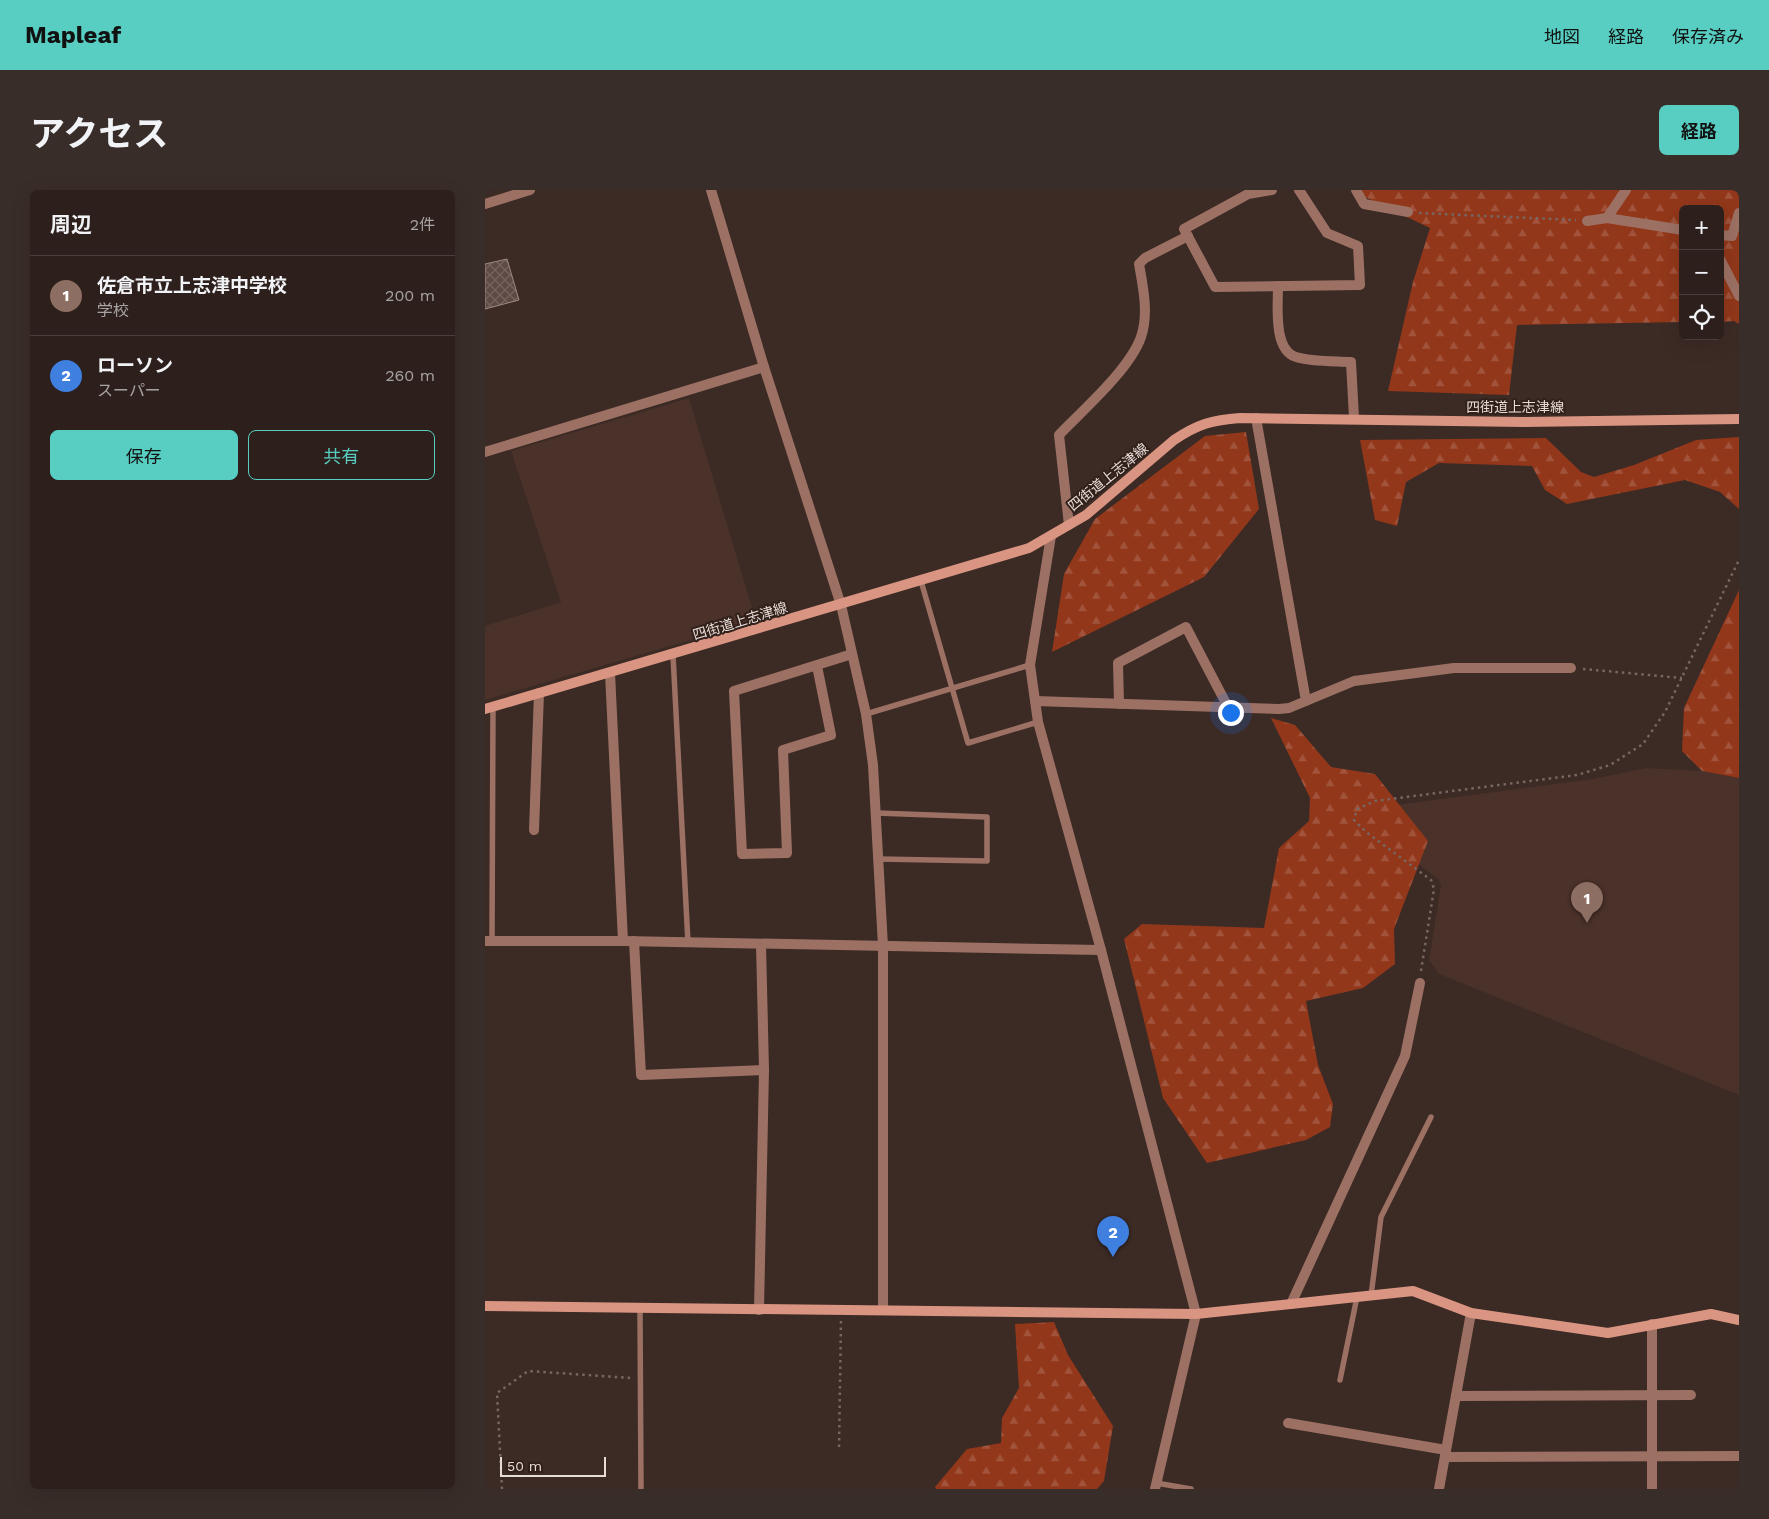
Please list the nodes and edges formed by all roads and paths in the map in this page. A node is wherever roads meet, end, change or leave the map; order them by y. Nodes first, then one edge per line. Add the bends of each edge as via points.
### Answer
1 (530, 190) edge
2 (711, 190) edge
3 (1271, 190) edge
4 (1299, 190) edge
5 (1356, 190) edge
6 (1626, 190) edge
7 (485, 204) edge
8 (1408, 212) joint
9 (1739, 213) edge
10 (1607, 218) junction
11 (1587, 221) joint
12 (1679, 229) edge
13 (1724, 235) edge
14 (1187, 236) junction
15 (1724, 267) edge
16 (1278, 286) junction
17 (1739, 296) edge
18 (764, 366) junction
19 (1256, 418) junction
20 (1354, 418) junction
21 (1739, 419) edge
22 (485, 452) edge
23 (1069, 525) junction
24 (1051, 536) junction
25 (1739, 560) edge
26 (921, 581) junction
27 (841, 605) junction
28 (852, 654) junction
29 (673, 655) junction
30 (1029, 665) junction
31 (817, 666) junction
32 (1571, 668) joint
33 (610, 673) junction
34 (1681, 678) junction
35 (951, 688) junction
36 (539, 693) junction
37 (1306, 700) junction
38 (1035, 701) junction
39 (1119, 704) junction
40 (1228, 707) junction
41 (489, 708) edge
42 (866, 714) junction
43 (1038, 722) junction
44 (876, 813) junction
45 (534, 830) dead end
46 (878, 859) junction
47 (488, 941) edge
48 (623, 941) junction
49 (634, 942) junction
50 (688, 943) junction
51 (761, 944) junction
52 (883, 946) junction
53 (1101, 950) junction
54 (1420, 983) joint
55 (763, 1070) junction
56 (1431, 1117) dead end
57 (1371, 1296) junction
58 (1357, 1297) junction
59 (1291, 1304) junction
60 (485, 1306) edge
61 (640, 1309) junction
62 (759, 1310) junction
63 (841, 1310) junction
64 (883, 1310) junction
65 (1471, 1313) junction
66 (1196, 1314) junction
67 (1739, 1320) edge
68 (1652, 1324) junction
69 (640, 1378) junction
70 (1340, 1380) dead end
71 (1651, 1395) junction
72 (1691, 1395) dead end
73 (1456, 1396) junction
74 (1288, 1423) dead end
75 (839, 1447) dead end
76 (1445, 1453) junction
77 (1652, 1456) junction
78 (1739, 1456) edge
79 (1156, 1486) edge
80 (502, 1489) edge
81 (641, 1489) edge
82 (1191, 1489) edge
83 (1439, 1489) edge
84 (1652, 1489) edge

1 - 7 street
2 - 18 street
3 - 14 street via 1248,194 1184,229
4 - 16 street via 1327,233 1358,246 1360,285
5 - 8 street via 1364,204
6 - 10 street
8 - 11 path
9 - 13 street via 1732,236
10 - 11 street
10 - 12 street
14 - 16 street via 1215,287
14 - 23 street via 1139,264 1145,301 1141,337 1123,366 1059,435
15 - 17 street
16 - 20 street via 1279,333 1285,347 1295,357 1351,362
18 - 22 street
18 - 27 street
19 - 20 main road, 四街道上志津線
19 - 23 main road, 四街道上志津線 via 1211,420 1190,430 1086,515
19 - 37 street
20 - 21 main road, 四街道上志津線 via 1524,422
23 - 24 main road, 四街道上志津線
24 - 26 main road, 四街道上志津線 via 1029,548
24 - 30 street
25 - 34 path
26 - 27 main road, 四街道上志津線
26 - 35 lane
27 - 28 street
27 - 29 main road, 四街道上志津線
28 - 31 street
28 - 42 street
29 - 33 main road, 四街道上志津線
29 - 50 lane
30 - 35 lane
30 - 38 street
31 - 31 street via 734,691 743,854 787,853 783,750 831,735
32 - 34 path
32 - 37 street via 1454,668 1354,681
33 - 36 main road, 四街道上志津線
33 - 48 street
34 - 54 path via 1665,712 1643,744 1610,765 1577,775 1375,801 1357,809 1354,820 1360,826 1431,880 1434,890
35 - 42 lane
35 - 43 lane via 968,743
36 - 41 main road, 四街道上志津線
36 - 45 street
37 - 40 street via 1279,709
38 - 39 street
38 - 43 street
39 - 40 street
39 - 40 street via 1118,663 1186,627
41 - 47 lane
42 - 44 street
43 - 53 street
44 - 46 street
44 - 46 lane via 987,816 987,861
46 - 52 street
47 - 48 street
48 - 49 street
49 - 50 street
49 - 55 street via 641,1075
50 - 51 street
51 - 52 street
51 - 55 street
52 - 53 street
52 - 64 street
53 - 66 street
54 - 59 street via 1405,1056
55 - 62 street
56 - 57 lane via 1381,1217
57 - 58 main road
57 - 65 main road via 1413,1291
58 - 59 main road
58 - 70 lane
59 - 66 main road
60 - 61 main road
61 - 62 main road
61 - 69 lane
62 - 63 main road
63 - 64 main road
63 - 75 path
64 - 66 main road
65 - 68 main road via 1608,1333
65 - 73 street
66 - 79 street
67 - 68 main road via 1711,1314
68 - 71 street
69 - 80 path via 529,1371 497,1394
69 - 81 lane
71 - 72 street
71 - 73 street
71 - 77 street
73 - 76 street
74 - 76 street
76 - 77 street
76 - 83 street
77 - 78 street
77 - 84 street
79 - 82 lane

